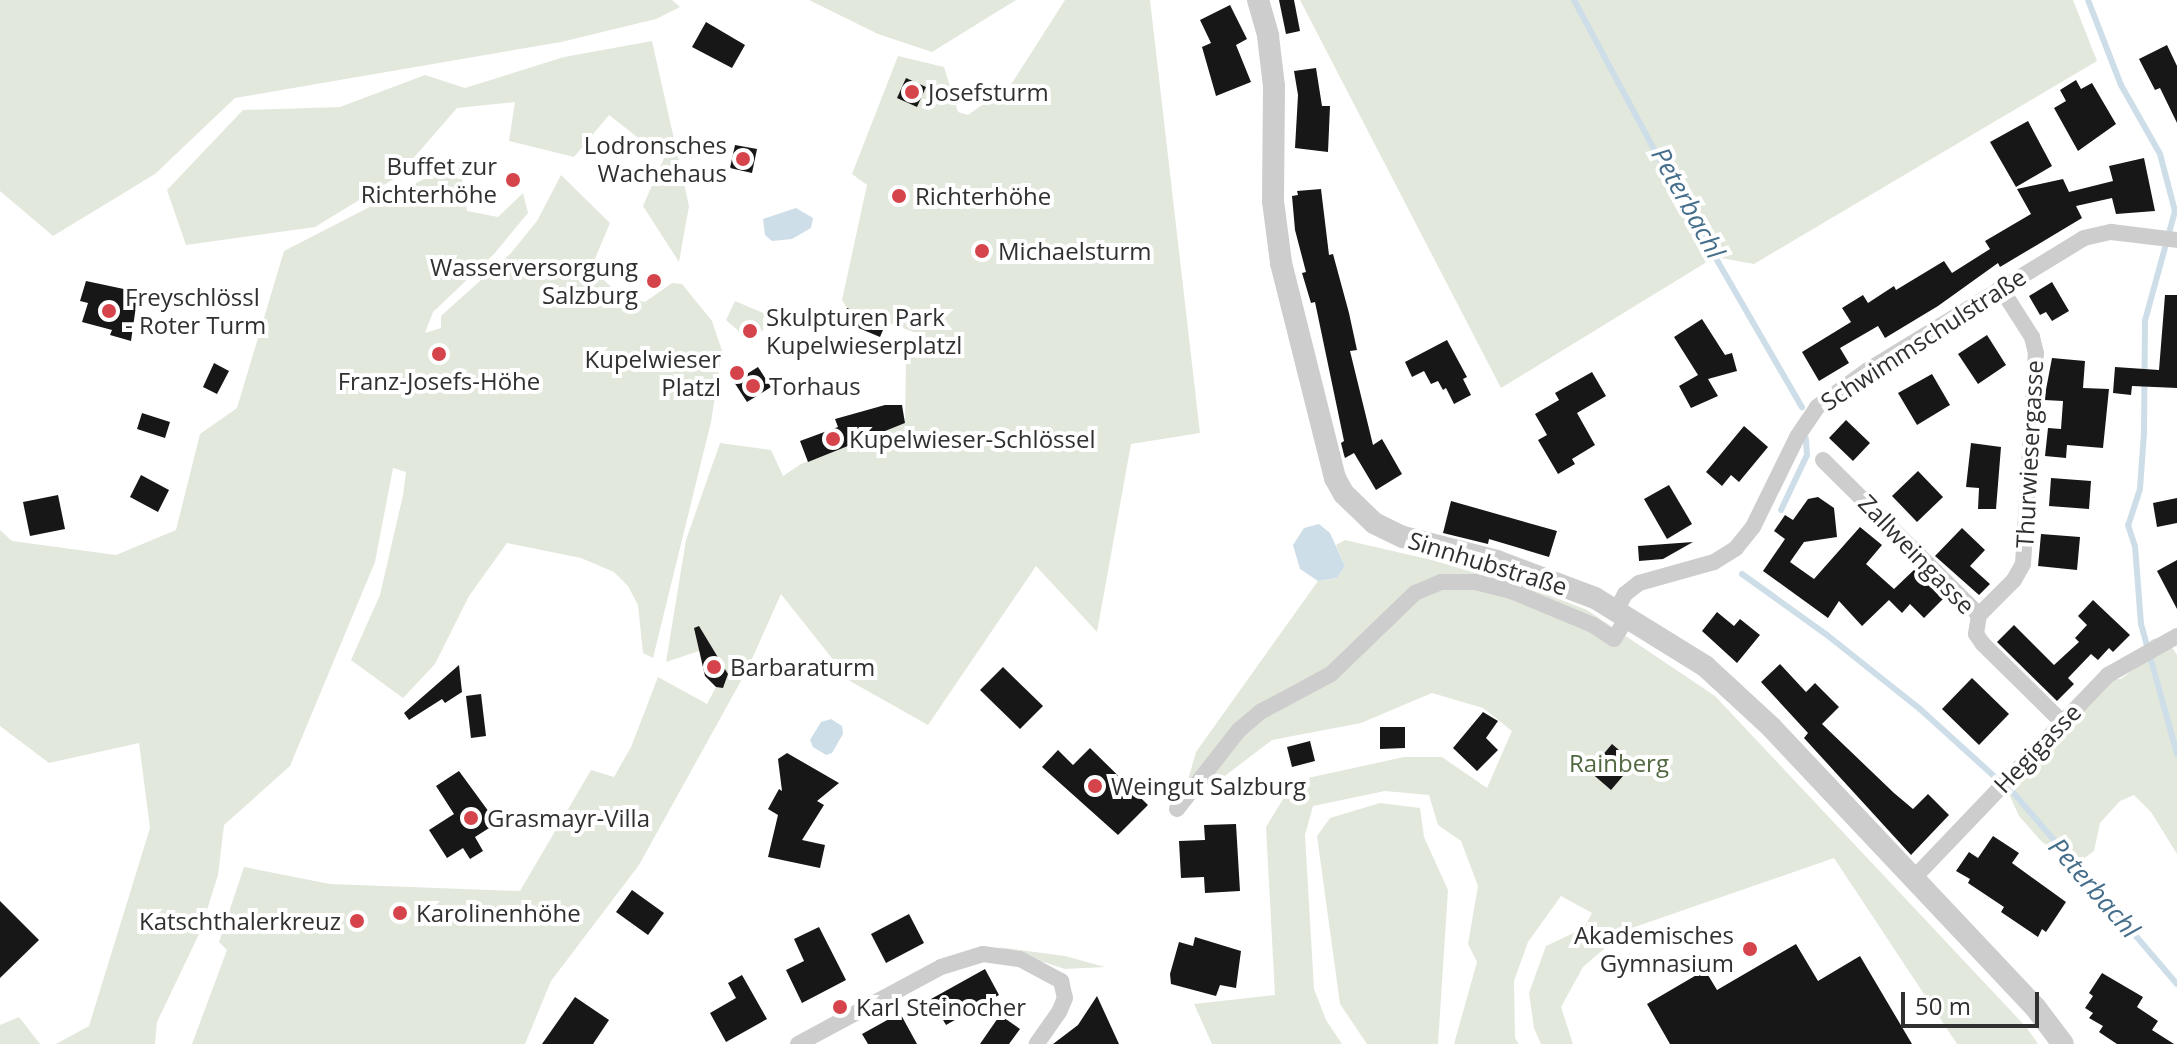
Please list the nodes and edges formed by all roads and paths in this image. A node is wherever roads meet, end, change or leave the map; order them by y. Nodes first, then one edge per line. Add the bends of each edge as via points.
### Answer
1 (1258, 0) edge
2 (2170, 239) edge
3 (2000, 287) junction
4 (1823, 460) dead end
5 (1622, 612) junction
6 (1979, 615) junction
7 (2177, 636) edge
8 (2062, 722) junction
9 (1177, 809) dead end
10 (1912, 880) junction
11 (798, 1044) edge
12 (1037, 1044) edge
13 (2063, 1044) edge

1 - 5 street, Sinnhubstraße via 1274,86 1273,201 1281,263 1335,478 1344,494 1374,523 1403,537 1533,573
2 - 3 street, Schwimmschulstraße via 2111,232 2084,238
3 - 5 street, Schwimmschulstraße via 1817,407 1753,527 1736,548 1714,562 1631,587
3 - 6 street, Thurwiesergasse via 2032,337 2036,353 2023,564
4 - 6 street, Zallweingasse
5 - 9 street, Schwimmschulstraße via 1614,639 1593,625 1475,582 1441,582 1415,593 1331,674 1262,711 1239,730
5 - 10 street, Sinnhubstraße via 1740,696
6 - 8 street, Zallweingasse via 1976,634 1983,644
7 - 8 street, Hegigasse via 2108,675
8 - 10 street, Hegigasse
10 - 13 street, Sinnhubstraße via 2026,997
11 - 12 street via 941,967 967,957 997,955 1020,959 1061,981 1065,998

